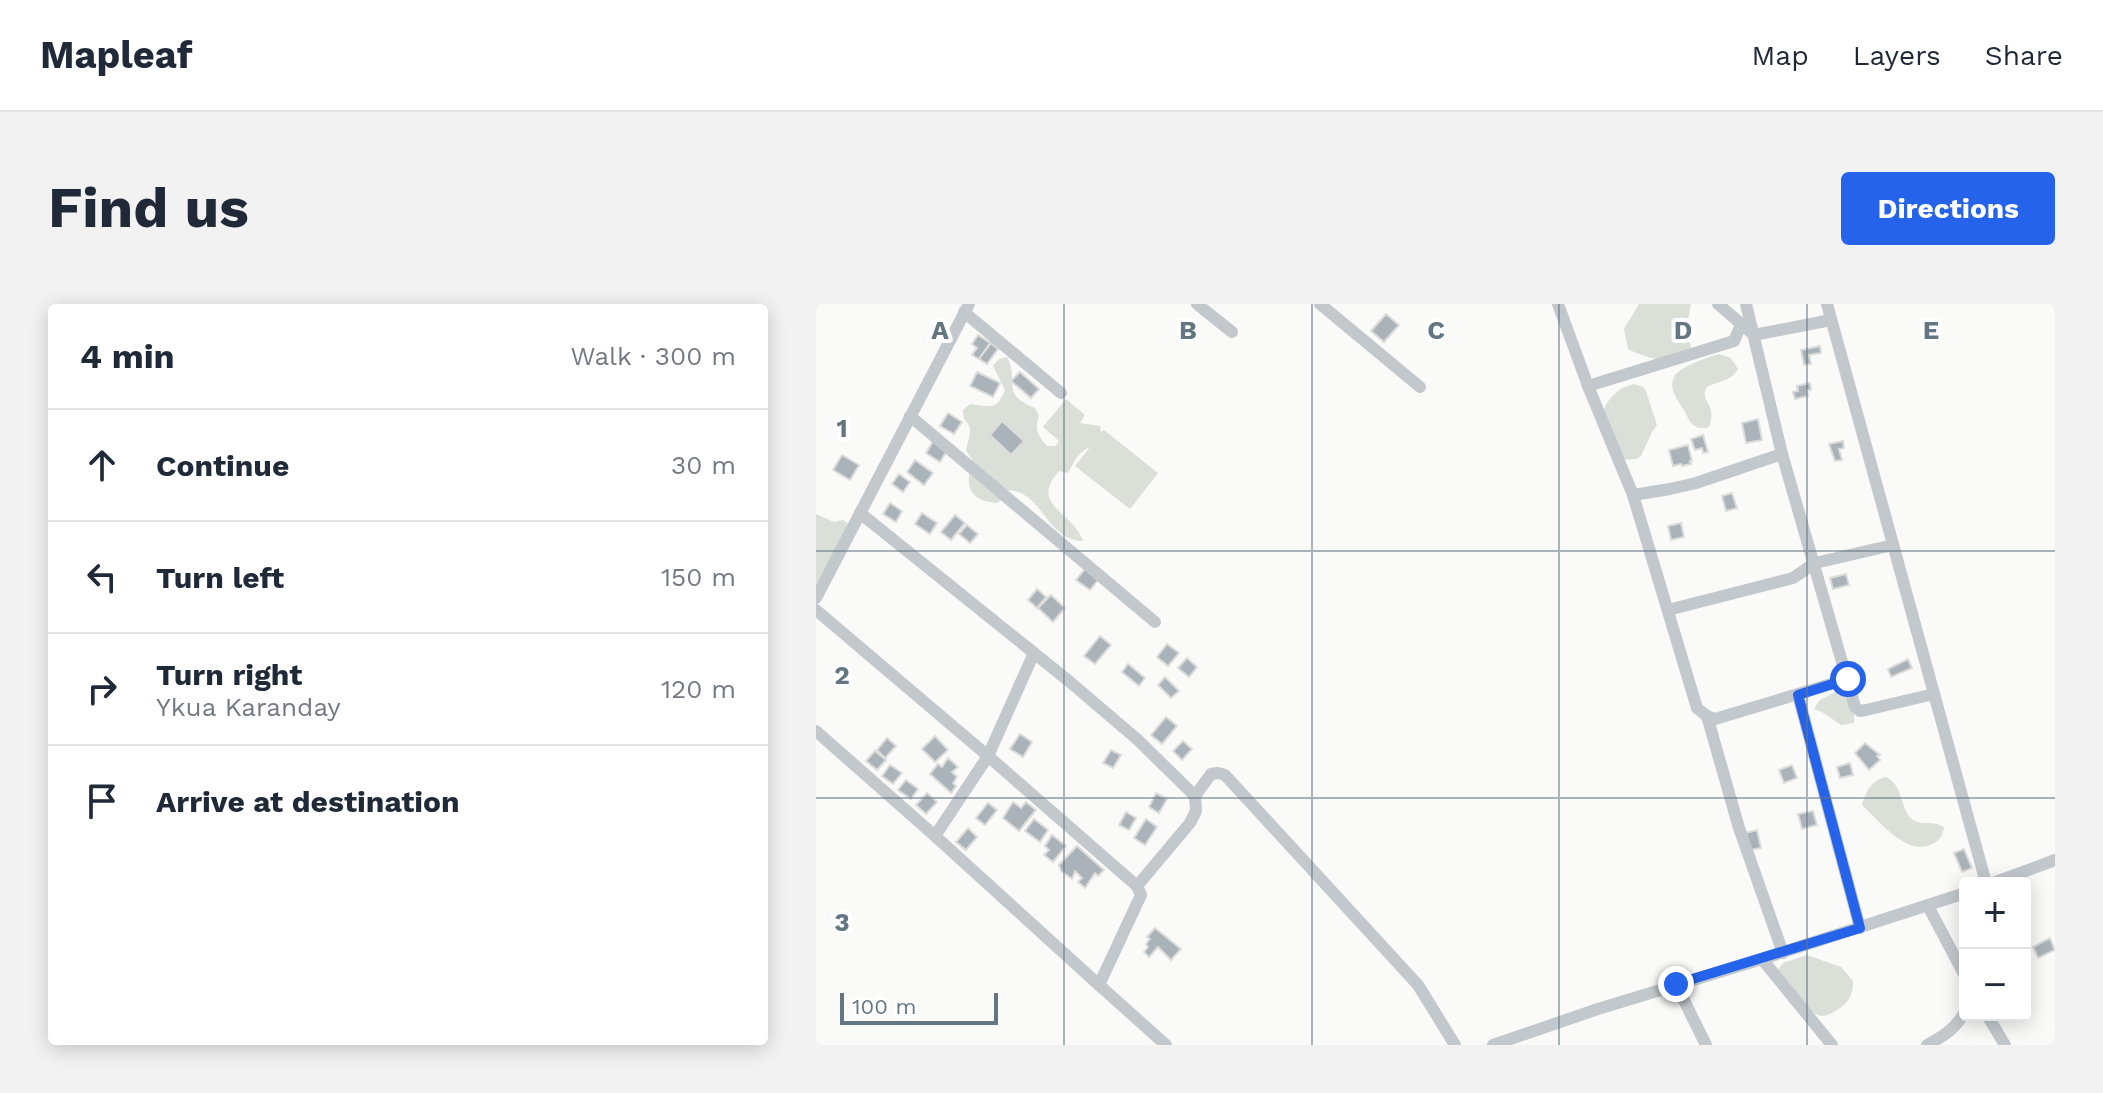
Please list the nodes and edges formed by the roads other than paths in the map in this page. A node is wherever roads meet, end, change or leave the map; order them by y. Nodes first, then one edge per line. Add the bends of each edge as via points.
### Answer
1 (1197, 304) edge
2 (1320, 304) edge
3 (1558, 304) edge
4 (1718, 304) edge
5 (1746, 304) edge
6 (1827, 304) edge
7 (966, 308) edge
8 (1831, 320) junction
9 (1741, 325) junction
10 (1232, 332) dead end
11 (1754, 335) junction
12 (1588, 386) junction
13 (1420, 387) dead end
14 (1061, 393) dead end
15 (910, 416) junction
16 (1782, 454) junction
17 (1633, 495) junction
18 (860, 513) junction
19 (1893, 545) junction
20 (1815, 563) junction
21 (1793, 578) junction
22 (1819, 582) junction
23 (817, 595) edge
24 (816, 610) edge
25 (1668, 610) junction
26 (1155, 622) dead end
27 (1034, 653) junction
28 (1848, 679) junction
29 (1934, 694) junction
30 (1798, 695) junction
31 (1707, 716) junction
32 (816, 731) edge
33 (988, 756) junction
34 (1195, 796) junction
35 (935, 836) junction
36 (2055, 860) edge
37 (1984, 877) edge
38 (2009, 877) edge
39 (1137, 886) junction
40 (1959, 895) edge
41 (1928, 906) junction
42 (1860, 928) junction
43 (1783, 953) junction
44 (1762, 959) junction
45 (1959, 965) edge
46 (1676, 984) junction
47 (1099, 985) junction
48 (1959, 1021) edge
49 (1991, 1021) edge
50 (1524, 1040) edge
51 (1166, 1045) edge
52 (1455, 1045) edge
53 (1493, 1045) edge
54 (1706, 1045) edge
55 (1832, 1045) edge
56 (1927, 1045) edge
57 (2005, 1045) edge

1 - 10 street
2 - 13 street
3 - 12 street
4 - 9 street
5 - 11 street
6 - 8 street
7 - 14 street
7 - 15 street
8 - 11 street
8 - 19 street
9 - 11 street
9 - 12 street via 1734,341
11 - 16 street
12 - 17 street
15 - 18 street
15 - 26 street
16 - 17 street via 1696,483
16 - 20 street
17 - 25 street
18 - 23 street
18 - 27 street
19 - 20 street
19 - 29 street
20 - 21 street
20 - 22 street
21 - 22 street
21 - 25 street
22 - 28 street
24 - 33 street
25 - 31 street via 1697,708
27 - 33 street
27 - 34 street via 1138,740
28 - 29 street via 1860,711
28 - 30 street
29 - 37 street
30 - 31 street via 1715,719
30 - 42 street
31 - 43 street via 1735,817
32 - 35 street
33 - 35 street
33 - 39 street
34 - 39 street via 1190,823
34 - 52 street via 1211,774 1225,775 1418,985
35 - 47 street
36 - 38 street
39 - 47 street via 1141,895
40 - 41 street
41 - 42 street
41 - 45 street
42 - 43 street
43 - 44 street
44 - 46 street
44 - 55 street
46 - 50 street
46 - 54 street
47 - 51 street
48 - 56 street
49 - 57 street
50 - 53 street

